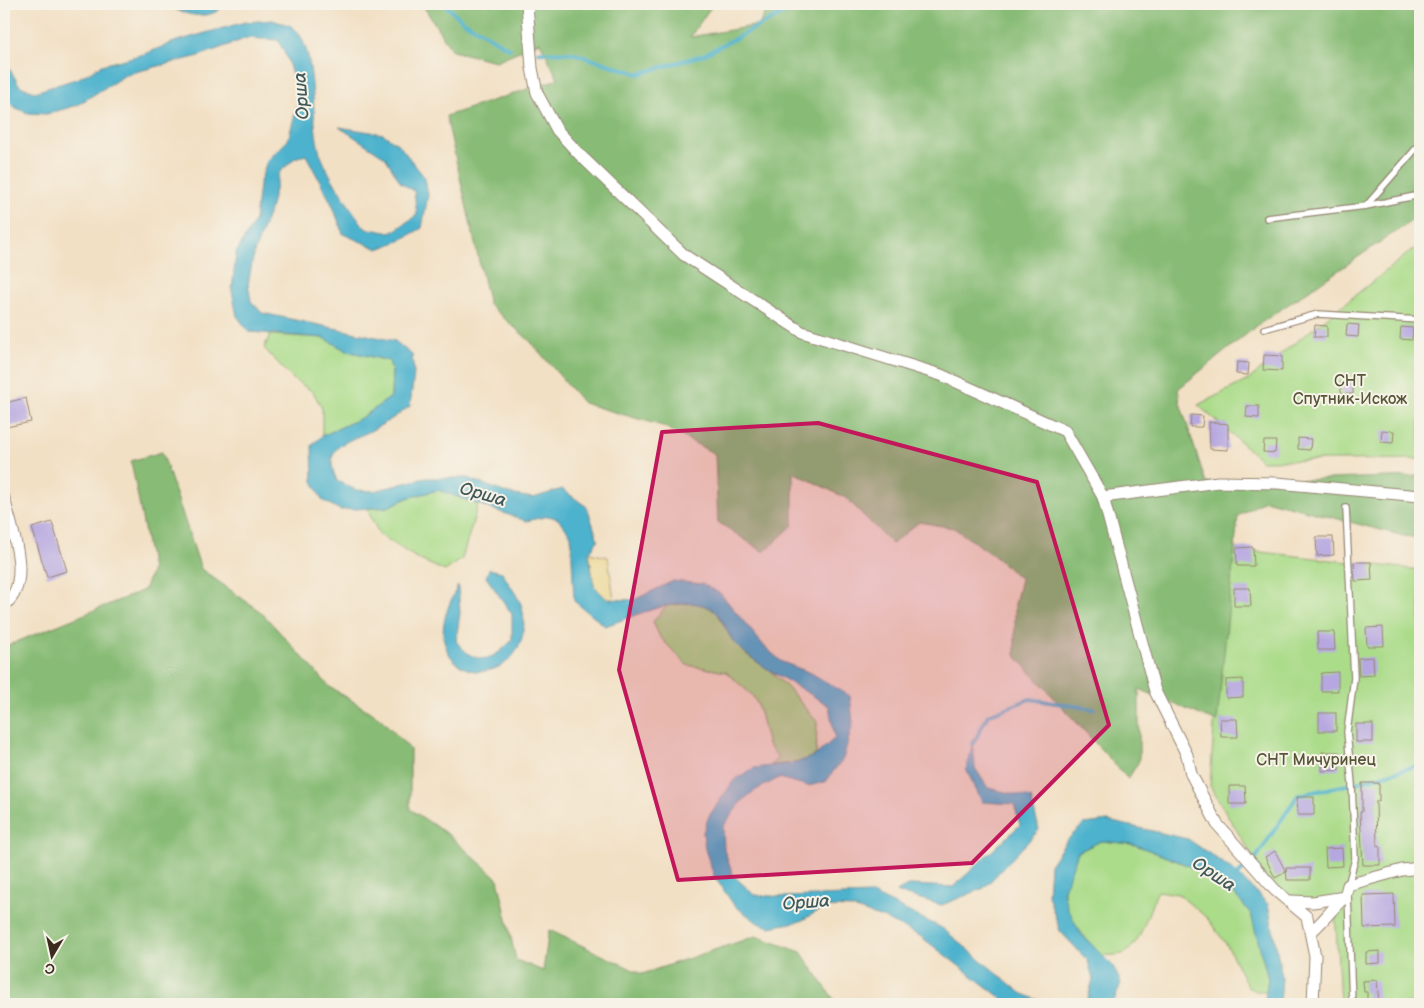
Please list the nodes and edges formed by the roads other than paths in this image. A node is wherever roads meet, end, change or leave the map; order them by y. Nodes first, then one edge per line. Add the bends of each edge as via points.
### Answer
1 (527, 4) edge
2 (1420, 144) edge
3 (1420, 195) edge
4 (1366, 206) junction
5 (1267, 218) dead end
6 (1420, 320) edge
7 (1264, 329) dead end
8 (1420, 496) edge
9 (1103, 497) junction
10 (4, 498) edge
11 (1346, 508) dead end
12 (4, 605) edge
13 (1420, 868) edge
14 (1348, 885) junction
15 (1345, 897) junction
16 (1291, 901) junction
17 (1311, 932) junction
18 (1313, 1004) edge
19 (1352, 1004) edge

1 - 9 street via 537,93 557,130 684,255 802,332 941,375 1065,431
2 - 4 lane
3 - 4 lane
4 - 5 lane
6 - 7 lane via 1318,314
8 - 9 street via 1286,484 1218,482
9 - 16 street via 1155,691 1187,755 1191,774 1217,824 1275,890
10 - 12 street via 18,557 19,582 14,596
11 - 14 lane via 1354,678 1347,732 1355,859
13 - 14 street
14 - 15 street
14 - 19 lane
15 - 16 street via 1313,902
15 - 17 street
16 - 17 street via 1307,917
17 - 18 street via 1315,956

